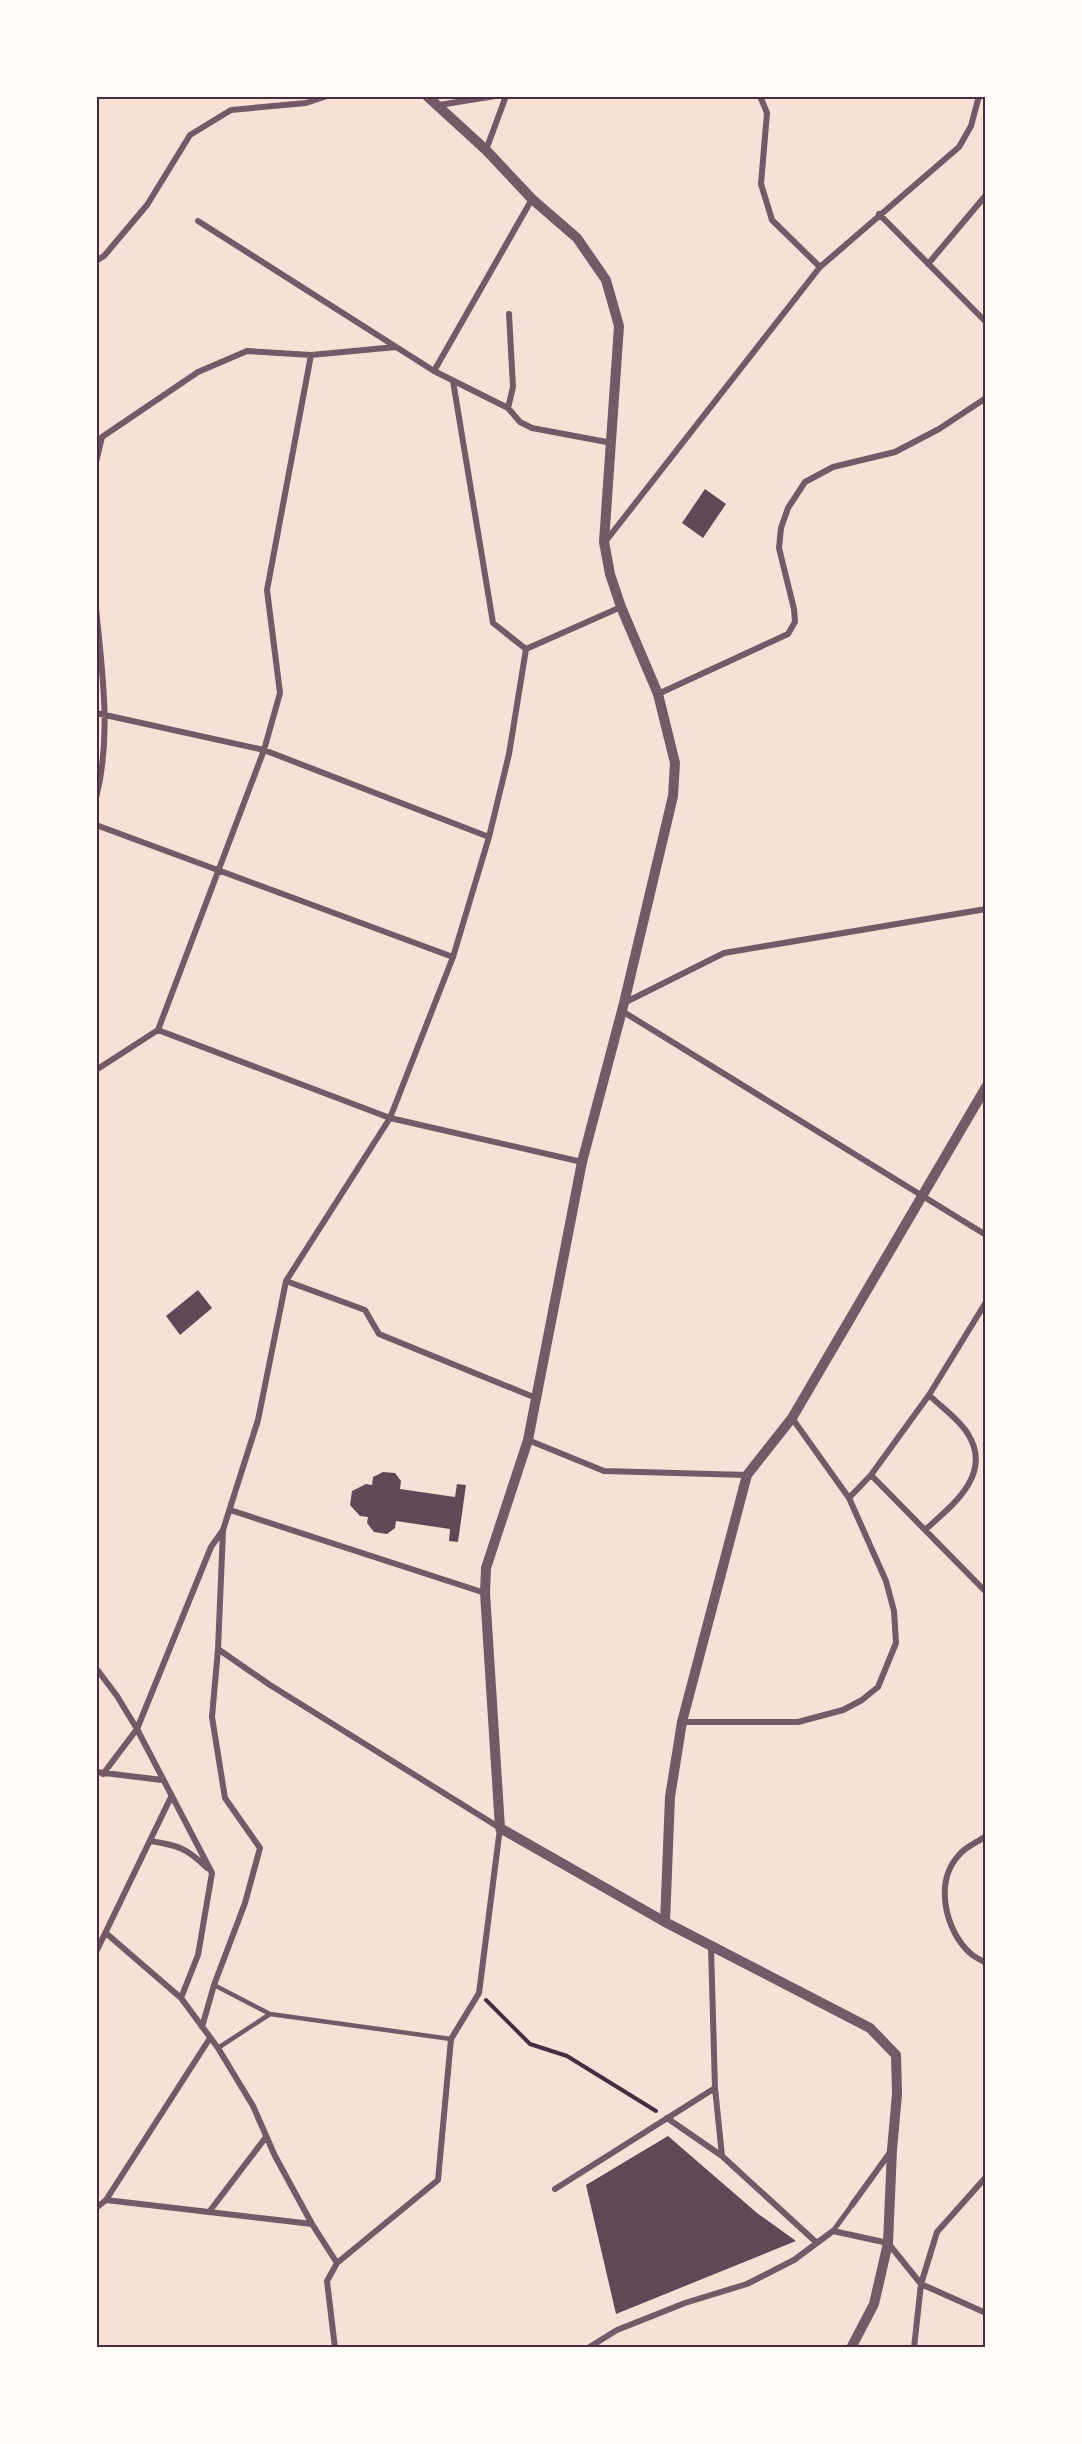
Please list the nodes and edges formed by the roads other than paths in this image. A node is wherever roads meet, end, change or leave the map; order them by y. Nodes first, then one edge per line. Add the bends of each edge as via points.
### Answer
1 (327, 96) edge
2 (427, 96) edge
3 (495, 96) edge
4 (506, 96) edge
5 (760, 96) edge
6 (979, 96) edge
7 (440, 105) junction
8 (486, 150) junction
9 (986, 195) edge
10 (532, 199) junction
11 (879, 214) junction
12 (198, 220) dead end
13 (96, 261) edge
14 (928, 264) junction
15 (820, 267) junction
16 (509, 314) dead end
17 (986, 322) edge
18 (396, 347) junction
19 (311, 355) junction
20 (434, 371) junction
21 (453, 381) junction
22 (986, 398) edge
23 (508, 408) junction
24 (99, 438) edge
25 (613, 443) junction
26 (96, 462) edge
27 (604, 542) junction
28 (96, 608) edge
29 (621, 608) junction
30 (526, 649) junction
31 (658, 694) junction
32 (96, 713) edge
33 (105, 714) junction
34 (264, 750) junction
35 (96, 798) edge
36 (96, 825) edge
37 (489, 837) junction
38 (220, 870) junction
39 (986, 909) edge
40 (453, 957) junction
41 (623, 1007) junction
42 (158, 1030) junction
43 (96, 1070) edge
44 (986, 1087) edge
45 (390, 1118) junction
46 (582, 1162) junction
47 (920, 1196) junction
48 (986, 1235) edge
49 (286, 1281) junction
50 (986, 1302) edge
51 (929, 1395) junction
52 (536, 1398) junction
53 (792, 1418) junction
54 (528, 1440) junction
55 (747, 1475) junction
56 (871, 1475) junction
57 (849, 1498) junction
58 (230, 1510) junction
59 (926, 1529) junction
60 (223, 1530) junction
61 (986, 1592) edge
62 (485, 1593) junction
63 (218, 1649) junction
64 (96, 1668) edge
65 (682, 1722) junction
66 (137, 1729) junction
67 (99, 1773) edge
68 (162, 1780) junction
69 (171, 1797) junction
70 (500, 1828) junction
71 (986, 1836) edge
72 (150, 1842) junction
73 (212, 1873) junction
74 (665, 1922) junction
75 (107, 1934) junction
76 (711, 1947) junction
77 (96, 1952) edge
78 (986, 1963) edge
79 (214, 1985) junction
80 (182, 1998) junction
81 (270, 2014) junction
82 (202, 2027) junction
83 (210, 2038) junction
84 (451, 2039) junction
85 (218, 2048) junction
86 (715, 2088) junction
87 (667, 2118) junction
88 (266, 2137) junction
89 (892, 2150) junction
90 (722, 2156) junction
91 (986, 2177) edge
92 (555, 2188) dead end
93 (106, 2200) junction
94 (852, 2205) joint
95 (96, 2208) edge
96 (209, 2212) junction
97 (312, 2224) junction
98 (833, 2231) junction
99 (817, 2243) junction
100 (888, 2243) junction
101 (337, 2264) junction
102 (921, 2284) junction
103 (986, 2313) edge
104 (335, 2348) edge
105 (588, 2348) edge
106 (851, 2348) edge
107 (914, 2348) edge

1 - 13 street via 306,103 231,110 190,135 147,205
2 - 7 street
3 - 7 street
4 - 8 street
5 - 15 street via 767,113 761,184 772,220
6 - 11 street via 971,126 959,147
7 - 8 street
8 - 10 street
9 - 14 street
10 - 20 street
10 - 25 street via 577,238 606,280 619,326
11 - 14 street
11 - 15 street
12 - 18 street
14 - 17 street
15 - 27 street
16 - 23 street via 513,387
18 - 19 street
18 - 20 street
19 - 24 street via 247,351 198,372
19 - 34 street via 267,590 280,693
20 - 21 street
21 - 23 street
21 - 30 street via 493,623
22 - 31 street via 895,452 833,467 805,482 780,528 779,548 795,622 788,634
23 - 25 street via 520,422 532,428
24 - 26 street
25 - 27 street
27 - 29 street
28 - 33 street
29 - 30 street
29 - 31 street
30 - 37 street via 510,754
31 - 41 street via 675,763 673,796
32 - 33 street
33 - 34 street
33 - 35 street via 102,776
34 - 37 street
34 - 38 street
36 - 38 street
37 - 40 street
38 - 40 street
38 - 42 street
39 - 41 street via 724,952
40 - 45 street
41 - 46 street
41 - 47 street
42 - 43 street
42 - 45 street
44 - 47 street
45 - 46 street
45 - 49 street
46 - 52 street
47 - 48 street
47 - 53 street
49 - 52 street via 365,1310 379,1334
49 - 58 street via 258,1420
50 - 51 street
51 - 56 street
51 - 59 street via 967,1433 976,1471 964,1493
52 - 54 street
53 - 55 street
53 - 57 street
54 - 55 street via 604,1471
54 - 62 street via 486,1568
55 - 65 street
56 - 57 street
56 - 59 street
57 - 65 street via 886,1581 894,1611 896,1643 878,1687 843,1710 798,1722
58 - 60 street
58 - 62 street
59 - 61 street
60 - 63 street
60 - 66 street via 211,1547
62 - 70 street
63 - 70 street
63 - 79 street via 212,1717 225,1798 260,1848 245,1904
64 - 66 street
65 - 74 street via 670,1797
66 - 67 street
66 - 68 street
67 - 68 street
68 - 69 street
69 - 72 street
69 - 73 street
70 - 74 street
70 - 84 street via 479,1993
71 - 78 street via 959,1854 947,1875 945,1902 950,1926 970,1954
72 - 73 street via 176,1845
72 - 75 street
73 - 80 street via 198,1955
74 - 76 street
75 - 77 street
75 - 80 street
76 - 86 street
76 - 89 street via 870,2028 896,2055
79 - 81 lane
79 - 82 street
80 - 82 street
81 - 84 lane
81 - 85 lane
82 - 83 street
83 - 85 street
83 - 93 street
84 - 101 street via 438,2180
85 - 88 street via 253,2106
86 - 87 street
86 - 90 street
87 - 90 street
87 - 92 street
88 - 96 street
88 - 97 street
89 - 94 street
89 - 100 street
90 - 99 street
91 - 102 street via 937,2232
93 - 95 street
93 - 96 street
94 - 98 street
96 - 97 street
97 - 101 street
98 - 99 street
98 - 100 street
99 - 105 street via 794,2260 747,2284 617,2330
100 - 102 street
100 - 106 street via 874,2304
101 - 104 street via 327,2281
102 - 103 street
102 - 107 street

